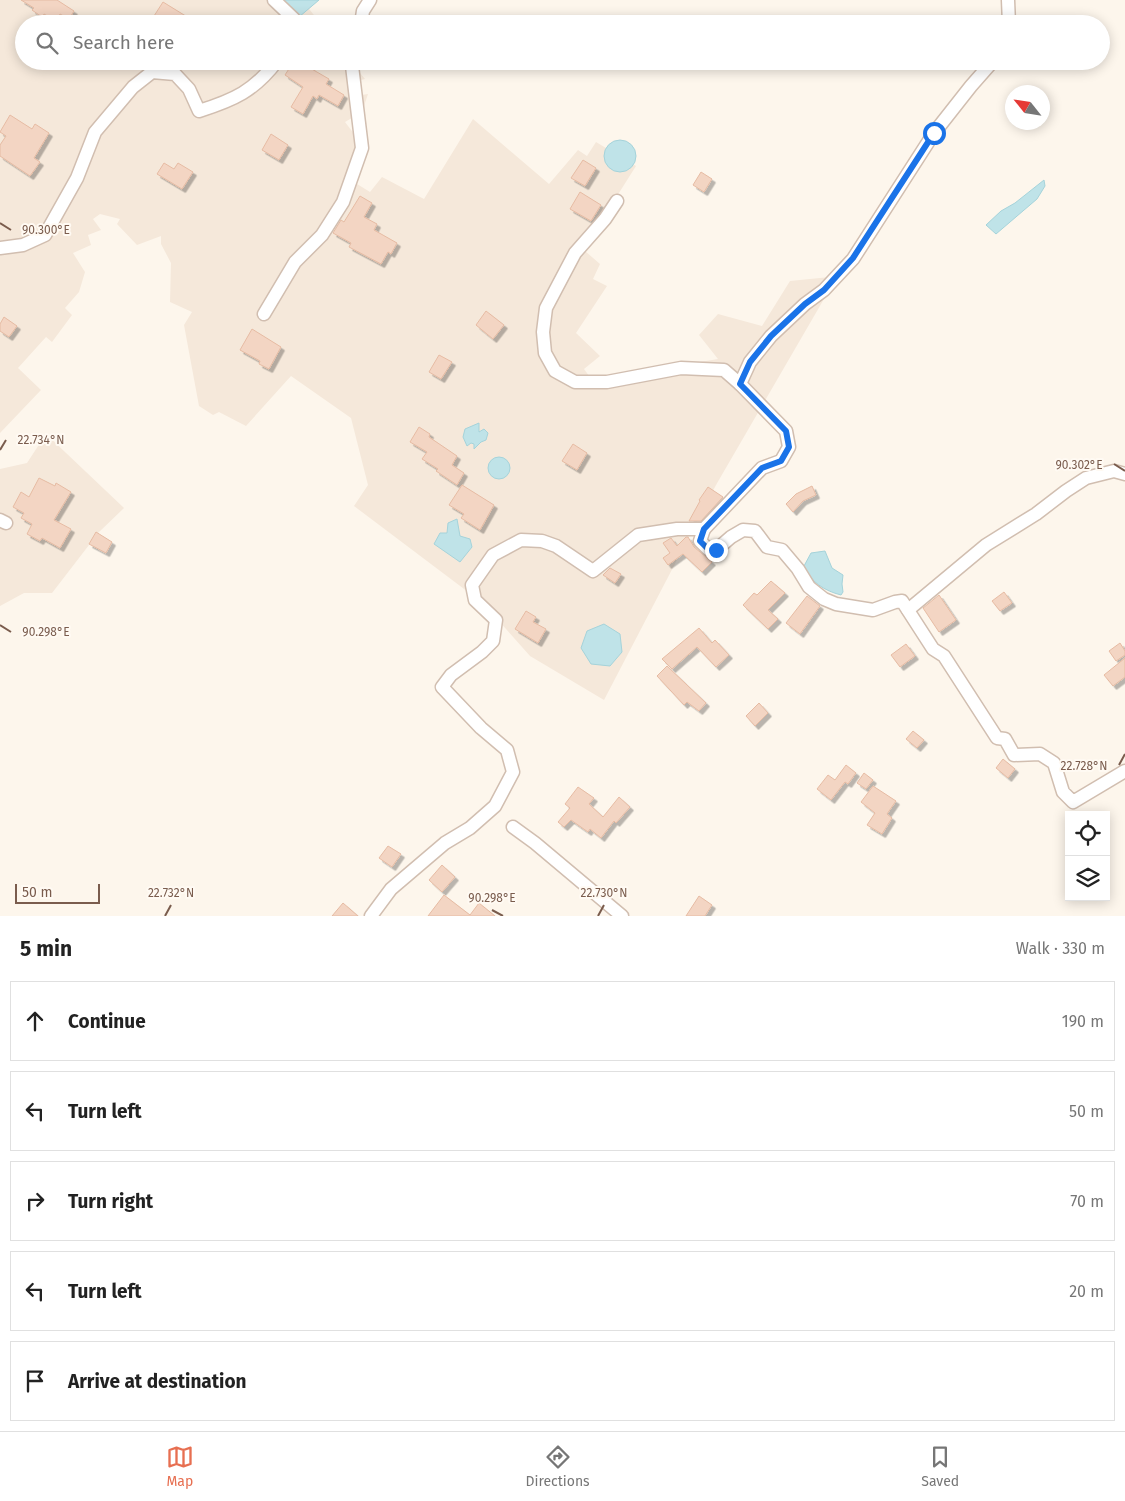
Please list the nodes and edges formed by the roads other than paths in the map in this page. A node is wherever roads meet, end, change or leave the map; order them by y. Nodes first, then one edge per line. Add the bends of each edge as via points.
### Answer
1 (274, 0) edge
2 (370, 0) edge
3 (1008, 0) edge
4 (291, 15) edge
5 (363, 15) edge
6 (1009, 15) edge
7 (269, 70) edge
8 (352, 70) edge
9 (985, 70) edge
10 (617, 201) dead end
11 (0, 248) edge
12 (264, 314) dead end
13 (740, 384) junction
14 (1125, 474) edge
15 (704, 529) junction
16 (908, 610) junction
17 (1125, 772) edge
18 (513, 827) dead end
19 (371, 916) edge
20 (622, 916) edge

1 - 4 street
2 - 5 street
3 - 6 street
7 - 11 street via 257,84 230,101 199,111 189,89 176,74 152,72 133,86 95,132 77,178 45,235 23,245
8 - 12 street via 362,148 343,202 322,235 295,262
9 - 13 street via 934,133 853,258 824,290 771,336 750,362
10 - 13 street via 575,253 546,308 542,332 545,353 555,371 575,382 606,382 681,368 724,370
13 - 15 street via 786,431 789,447 781,461 762,468
14 - 16 street via 1114,471 1086,478 986,545
15 - 16 street via 700,541 708,549 716,550 743,530 755,531 767,547 782,550 808,587 824,599 873,610 902,601
15 - 19 street via 638,535 593,571 556,546 542,541 521,540 493,555 472,585 475,600 496,620 493,641 451,675 442,687 506,750 513,772 495,806 391,889
16 - 17 street via 933,649 944,656 997,738 1005,739 1014,755 1040,754 1054,763 1063,792 1073,802
18 - 20 street

